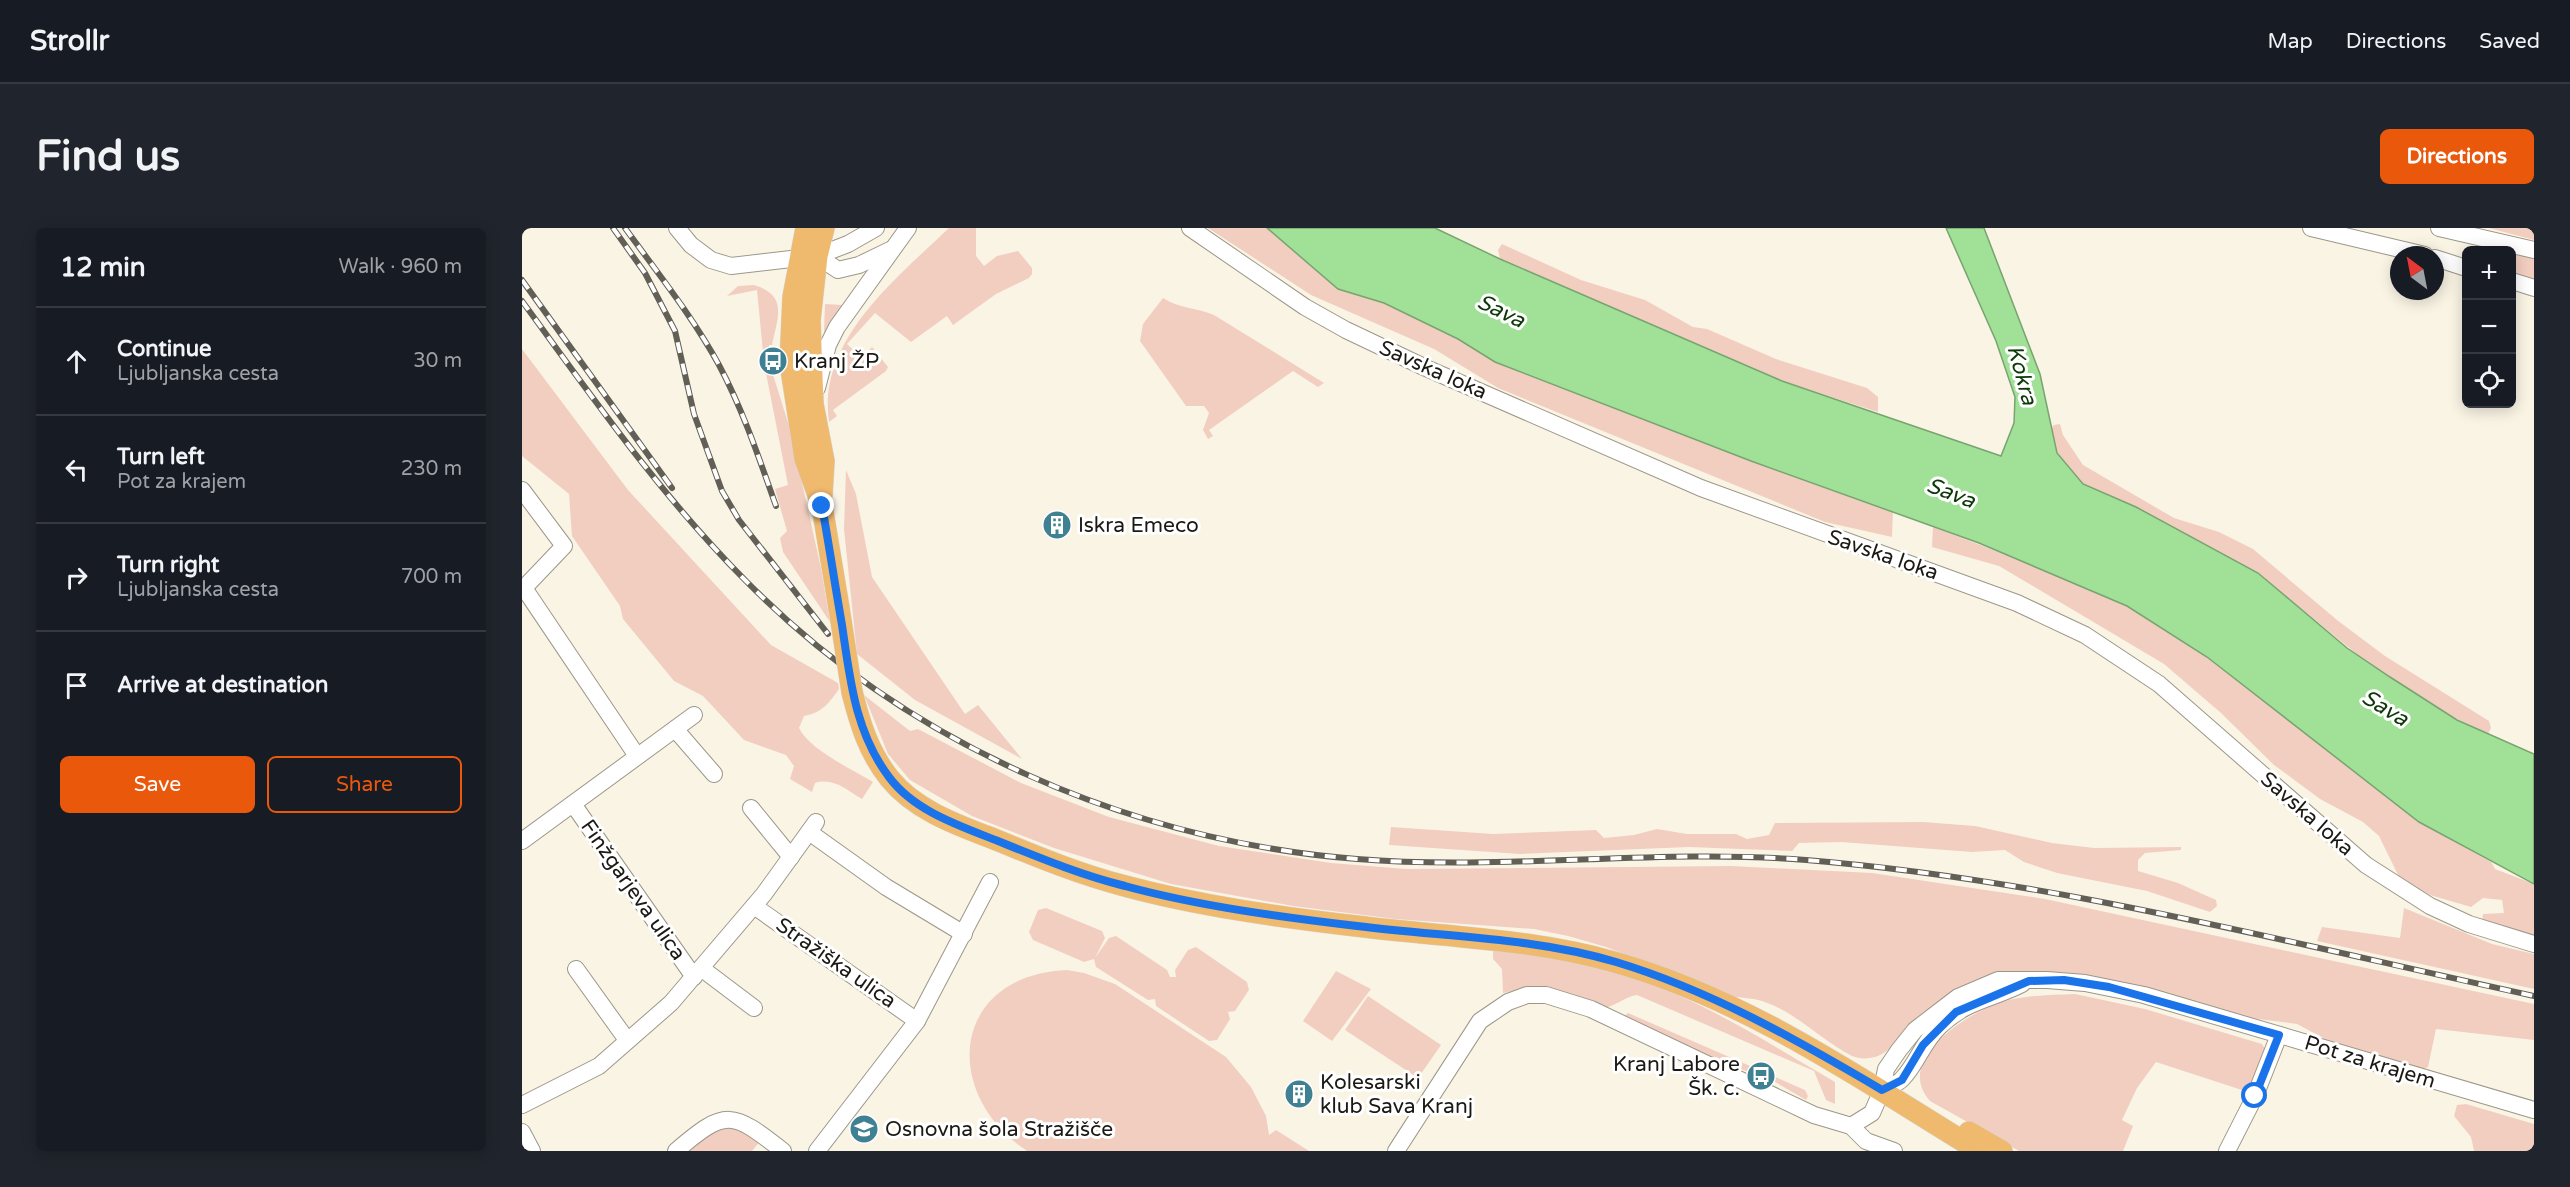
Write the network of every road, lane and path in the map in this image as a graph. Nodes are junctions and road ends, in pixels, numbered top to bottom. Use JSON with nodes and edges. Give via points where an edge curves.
{"nodes":[{"id":1,"x":677,"y":228,"type":"edge"},
{"id":2,"x":806,"y":228,"type":"edge"},
{"id":3,"x":824,"y":228,"type":"edge"},
{"id":4,"x":876,"y":228,"type":"edge"},
{"id":5,"x":908,"y":228,"type":"edge"},
{"id":6,"x":1190,"y":228,"type":"edge"},
{"id":7,"x":2311,"y":228,"type":"edge"},
{"id":8,"x":2439,"y":228,"type":"edge"},
{"id":9,"x":898,"y":244,"type":"junction"},
{"id":10,"x":2390,"y":247,"type":"edge"},
{"id":11,"x":2534,"y":250,"type":"edge"},
{"id":12,"x":808,"y":256,"type":"junction"},
{"id":13,"x":2444,"y":261,"type":"edge"},
{"id":14,"x":2462,"y":266,"type":"edge"},
{"id":15,"x":2516,"y":283,"type":"edge"},
{"id":16,"x":2534,"y":288,"type":"edge"},
{"id":17,"x":813,"y":404,"type":"junction"},
{"id":18,"x":522,"y":490,"type":"edge"},
{"id":19,"x":822,"y":506,"type":"junction"},
{"id":20,"x":523,"y":589,"type":"edge"},
{"id":21,"x":694,"y":715,"type":"dead end"},
{"id":22,"x":675,"y":729,"type":"junction"},
{"id":23,"x":637,"y":756,"type":"junction"},
{"id":24,"x":714,"y":774,"type":"dead end"},
{"id":25,"x":573,"y":804,"type":"junction"},
{"id":26,"x":751,"y":808,"type":"dead end"},
{"id":27,"x":522,"y":841,"type":"edge"},
{"id":28,"x":791,"y":857,"type":"junction"},
{"id":29,"x":990,"y":882,"type":"dead end"},
{"id":30,"x":754,"y":906,"type":"junction"},
{"id":31,"x":964,"y":934,"type":"junction"},
{"id":32,"x":2534,"y":944,"type":"edge"},
{"id":33,"x":576,"y":969,"type":"dead end"},
{"id":34,"x":697,"y":973,"type":"junction"},
{"id":35,"x":754,"y":1008,"type":"dead end"},
{"id":36,"x":917,"y":1021,"type":"junction"},
{"id":37,"x":2279,"y":1035,"type":"junction"},
{"id":38,"x":627,"y":1040,"type":"junction"},
{"id":39,"x":1882,"y":1090,"type":"junction"},
{"id":40,"x":522,"y":1105,"type":"edge"},
{"id":41,"x":2534,"y":1110,"type":"edge"},
{"id":42,"x":1851,"y":1126,"type":"junction"},
{"id":43,"x":522,"y":1132,"type":"edge"},
{"id":44,"x":780,"y":1148,"type":"edge"},
{"id":45,"x":532,"y":1151,"type":"edge"},
{"id":46,"x":676,"y":1151,"type":"edge"},
{"id":47,"x":817,"y":1151,"type":"edge"},
{"id":48,"x":1396,"y":1151,"type":"edge"},
{"id":49,"x":1894,"y":1151,"type":"edge"},
{"id":50,"x":1979,"y":1151,"type":"edge"},
{"id":51,"x":2002,"y":1151,"type":"edge"},
{"id":52,"x":2227,"y":1151,"type":"edge"}],
"edges":[{"from":1,"to":12,"type":"street","via":[[711,260],[731,266]]},
{"from":2,"to":12,"type":"main road"},
{"from":3,"to":12,"type":"main road"},
{"from":4,"to":12,"type":"street","via":[[848,244]]},
{"from":5,"to":9,"type":"street"},
{"from":6,"to":32,"type":"street","name":"Savska loka","via":[[1276,290],[1346,330],[1426,368],[1701,488],[1994,594],[2085,635],[2159,684],[2366,865],[2430,906],[2469,924]]},
{"from":7,"to":10,"type":"street"},
{"from":8,"to":11,"type":"street"},
{"from":9,"to":12,"type":"street","via":[[882,256],[838,270]]},
{"from":9,"to":17,"type":"street","via":[[837,327],[828,345]]},
{"from":12,"to":17,"type":"main road"},
{"from":12,"to":19,"type":"main road","via":[[793,297],[790,363],[805,459]]},
{"from":13,"to":14,"type":"street"},
{"from":15,"to":16,"type":"street"},
{"from":17,"to":19,"type":"main road","via":[[824,461]]},
{"from":18,"to":20,"type":"street","via":[[564,546]]},
{"from":19,"to":39,"type":"main road","bridge":true,"via":[[852,692],[864,735],[891,780],[924,808],[1025,852],[1124,886],[1356,926],[1557,948],[1616,962],[1732,1006]]},
{"from":20,"to":23,"type":"street"},
{"from":21,"to":22,"type":"street"},
{"from":22,"to":23,"type":"street"},
{"from":22,"to":24,"type":"street"},
{"from":23,"to":25,"type":"street"},
{"from":25,"to":27,"type":"street"},
{"from":25,"to":34,"type":"street","name":"Finžgarjeva ulica"},
{"from":26,"to":28,"type":"street"},
{"from":28,"to":30,"type":"street","name":"Finžgarjeva ulica"},
{"from":28,"to":31,"type":"street","name":"Finžgarjeva ulica","via":[[812,827],[886,887]]},
{"from":29,"to":31,"type":"street","name":"Stražiška ulica"},
{"from":30,"to":34,"type":"street","name":"Finžgarjeva ulica"},
{"from":30,"to":36,"type":"street","name":"Stražiška ulica"},
{"from":31,"to":36,"type":"street","name":"Stražiška ulica"},
{"from":33,"to":38,"type":"street"},
{"from":34,"to":35,"type":"street","name":"Finžgarjeva ulica"},
{"from":34,"to":38,"type":"street","name":"Finžgarjeva ulica","via":[[671,1004]]},
{"from":36,"to":47,"type":"street","name":"Stražiška ulica"},
{"from":37,"to":39,"type":"street","name":"Pot za krajem","via":[[2109,987],[2064,980],[2029,981],[1956,1012],[1923,1045],[1902,1080]]},
{"from":37,"to":41,"type":"street","name":"Pot za krajem"},
{"from":37,"to":52,"type":"street","via":[[2255,1096]]},
{"from":38,"to":40,"type":"street","name":"Finžgarjeva ulica","via":[[599,1066]]},
{"from":39,"to":42,"type":"street","via":[[1872,1113]]},
{"from":39,"to":50,"type":"main road"},
{"from":39,"to":51,"type":"main road","via":[[1912,1100]]},
{"from":42,"to":48,"type":"street","via":[[1814,1115],[1591,1009],[1546,995],[1527,995],[1493,1010],[1480,1021]]},
{"from":42,"to":49,"type":"street","via":[[1866,1141]]},
{"from":43,"to":45,"type":"street"},
{"from":44,"to":46,"type":"street","via":[[738,1120],[720,1119]]}]}
